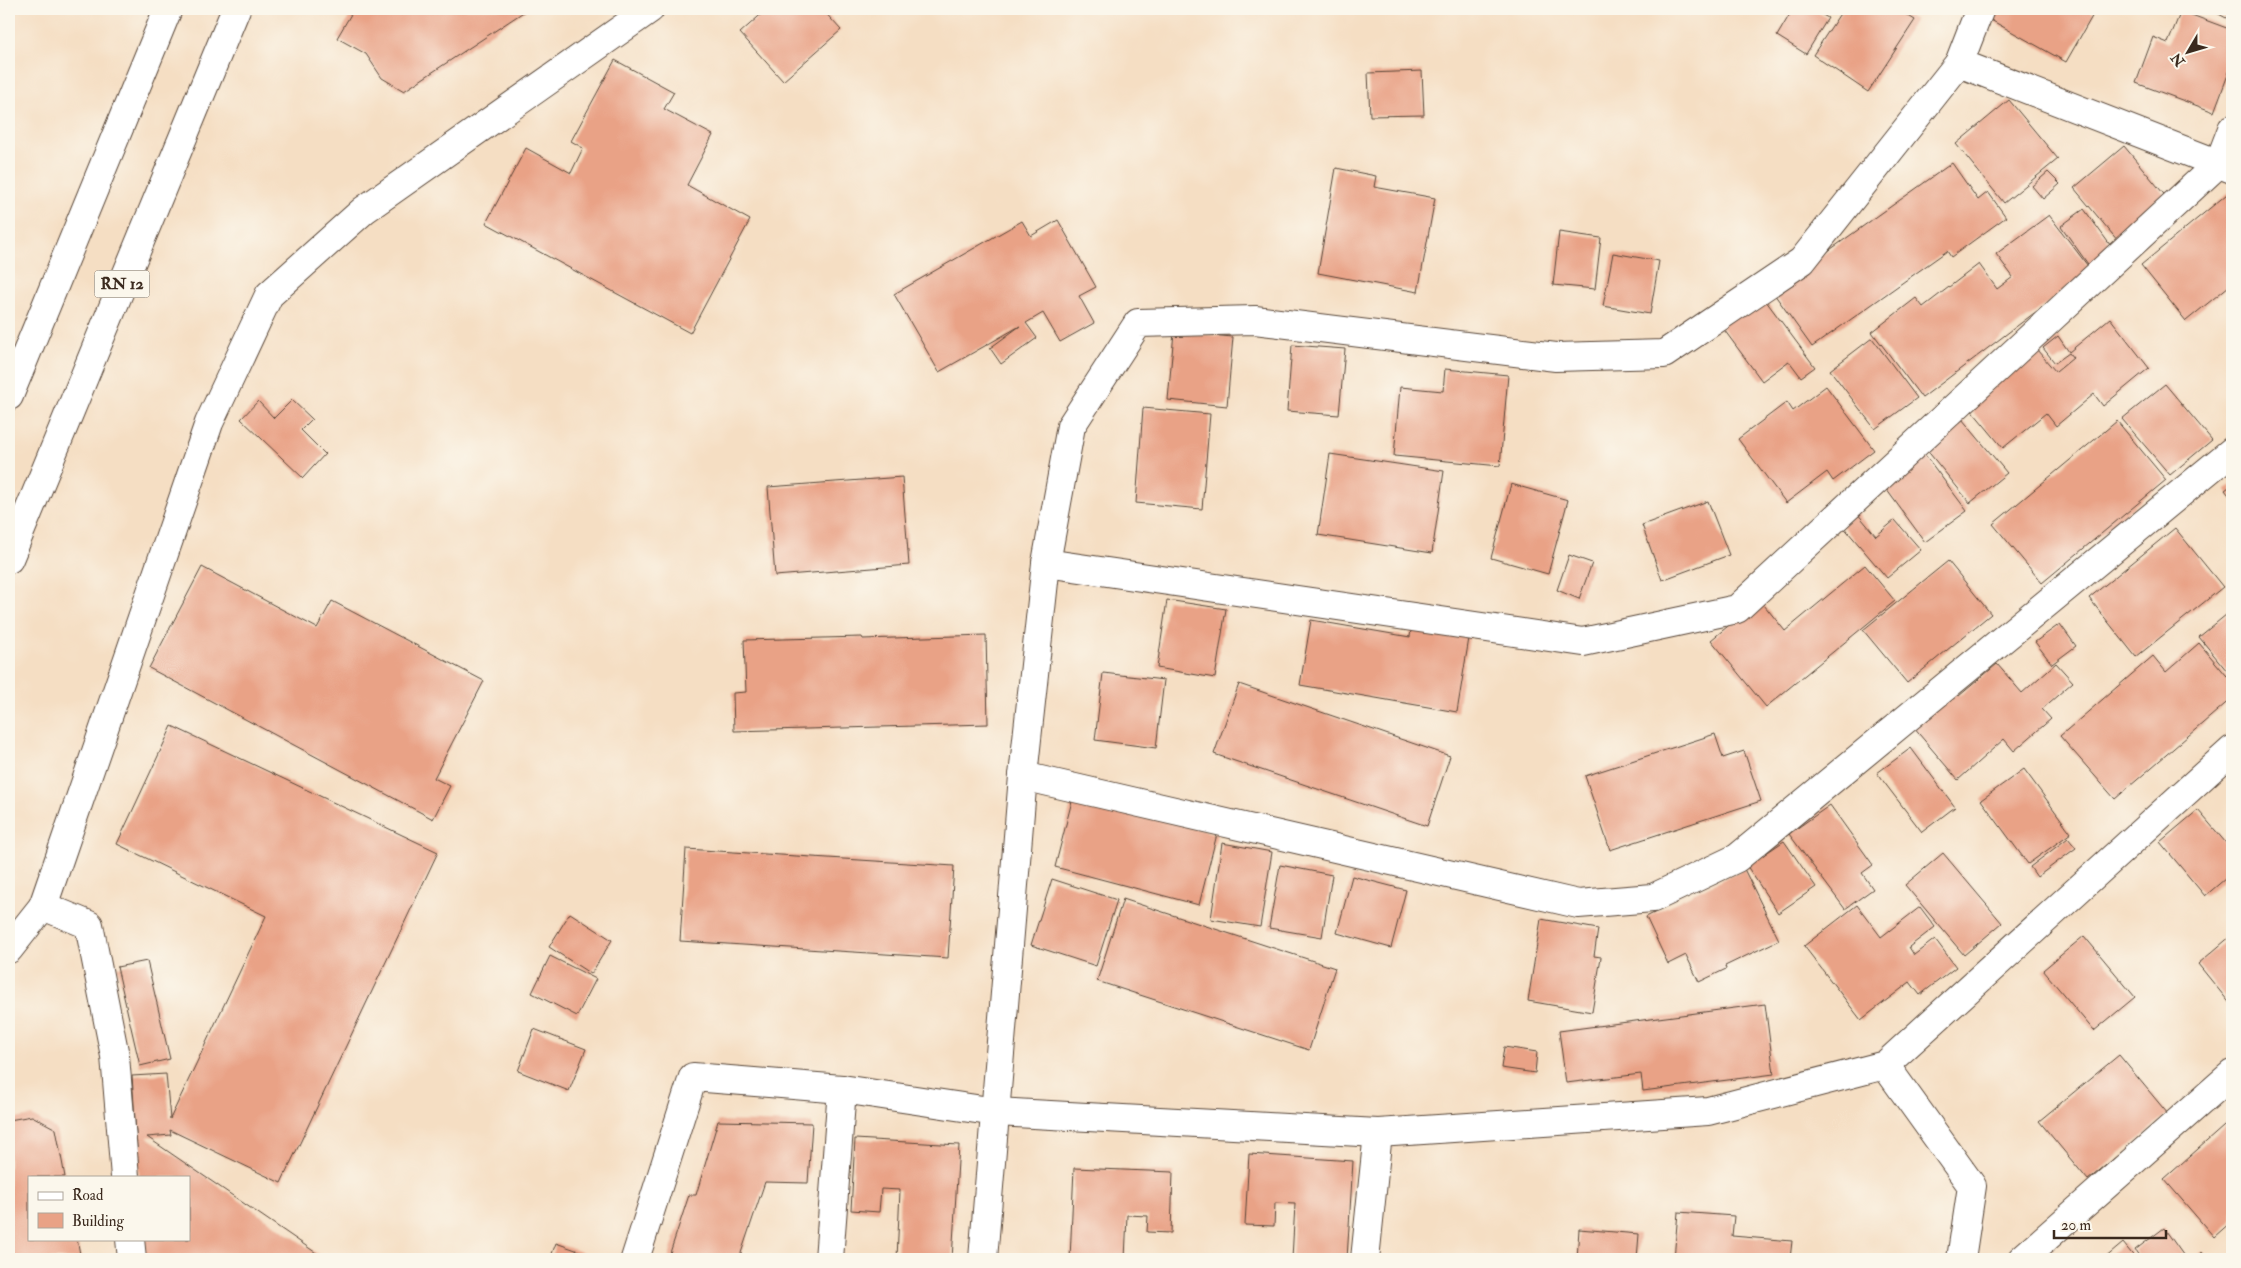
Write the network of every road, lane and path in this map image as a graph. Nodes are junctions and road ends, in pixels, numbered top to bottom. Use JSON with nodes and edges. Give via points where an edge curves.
{"nodes":[{"id":1,"x":168,"y":9,"type":"edge"},
{"id":2,"x":236,"y":9,"type":"edge"},
{"id":3,"x":650,"y":9,"type":"edge"},
{"id":4,"x":1980,"y":9,"type":"edge"},
{"id":5,"x":1959,"y":62,"type":"junction"},
{"id":6,"x":2232,"y":129,"type":"edge"},
{"id":7,"x":2225,"y":166,"type":"edge"},
{"id":8,"x":9,"y":396,"type":"edge"},
{"id":9,"x":2232,"y":451,"type":"edge"},
{"id":10,"x":9,"y":559,"type":"edge"},
{"id":11,"x":1046,"y":563,"type":"junction"},
{"id":12,"x":2232,"y":750,"type":"edge"},
{"id":13,"x":1023,"y":776,"type":"junction"},
{"id":14,"x":43,"y":906,"type":"junction"},
{"id":15,"x":9,"y":949,"type":"edge"},
{"id":16,"x":1886,"y":1065,"type":"junction"},
{"id":17,"x":2232,"y":1074,"type":"edge"},
{"id":18,"x":842,"y":1089,"type":"junction"},
{"id":19,"x":996,"y":1112,"type":"junction"},
{"id":20,"x":1378,"y":1133,"type":"junction"},
{"id":21,"x":125,"y":1176,"type":"edge"},
{"id":22,"x":130,"y":1240,"type":"edge"},
{"id":23,"x":132,"y":1259,"type":"edge"},
{"id":24,"x":635,"y":1259,"type":"edge"},
{"id":25,"x":829,"y":1259,"type":"edge"},
{"id":26,"x":983,"y":1259,"type":"edge"},
{"id":27,"x":1365,"y":1259,"type":"edge"},
{"id":28,"x":1960,"y":1259,"type":"edge"},
{"id":29,"x":2022,"y":1259,"type":"edge"}],
"edges":[{"from":1,"to":8,"type":"main road"},
{"from":2,"to":10,"type":"main road","number":"RN 12"},
{"from":3,"to":14,"type":"main road","via":[[364,210],[269,294],[209,423]]},
{"from":4,"to":5,"type":"main road"},
{"from":5,"to":7,"type":"main road"},
{"from":5,"to":11,"type":"main road","via":[[1802,261],[1664,354],[1556,357],[1255,320],[1138,323],[1072,426]]},
{"from":6,"to":7,"type":"main road"},
{"from":7,"to":11,"type":"main road","via":[[1737,609],[1584,642]]},
{"from":9,"to":13,"type":"main road","via":[[1737,858],[1653,898],[1578,904]]},
{"from":11,"to":13,"type":"main road"},
{"from":12,"to":16,"type":"main road"},
{"from":13,"to":19,"type":"main road"},
{"from":14,"to":15,"type":"main road"},
{"from":14,"to":21,"type":"main road","via":[[89,926],[115,1056]]},
{"from":16,"to":20,"type":"main road","via":[[1708,1111]]},
{"from":16,"to":28,"type":"main road","via":[[1972,1186]]},
{"from":17,"to":29,"type":"main road"},
{"from":18,"to":19,"type":"main road"},
{"from":18,"to":24,"type":"main road","via":[[693,1076]]},
{"from":18,"to":25,"type":"main road"},
{"from":19,"to":20,"type":"main road"},
{"from":19,"to":26,"type":"main road"},
{"from":20,"to":27,"type":"main road"},
{"from":22,"to":23,"type":"main road"}]}
